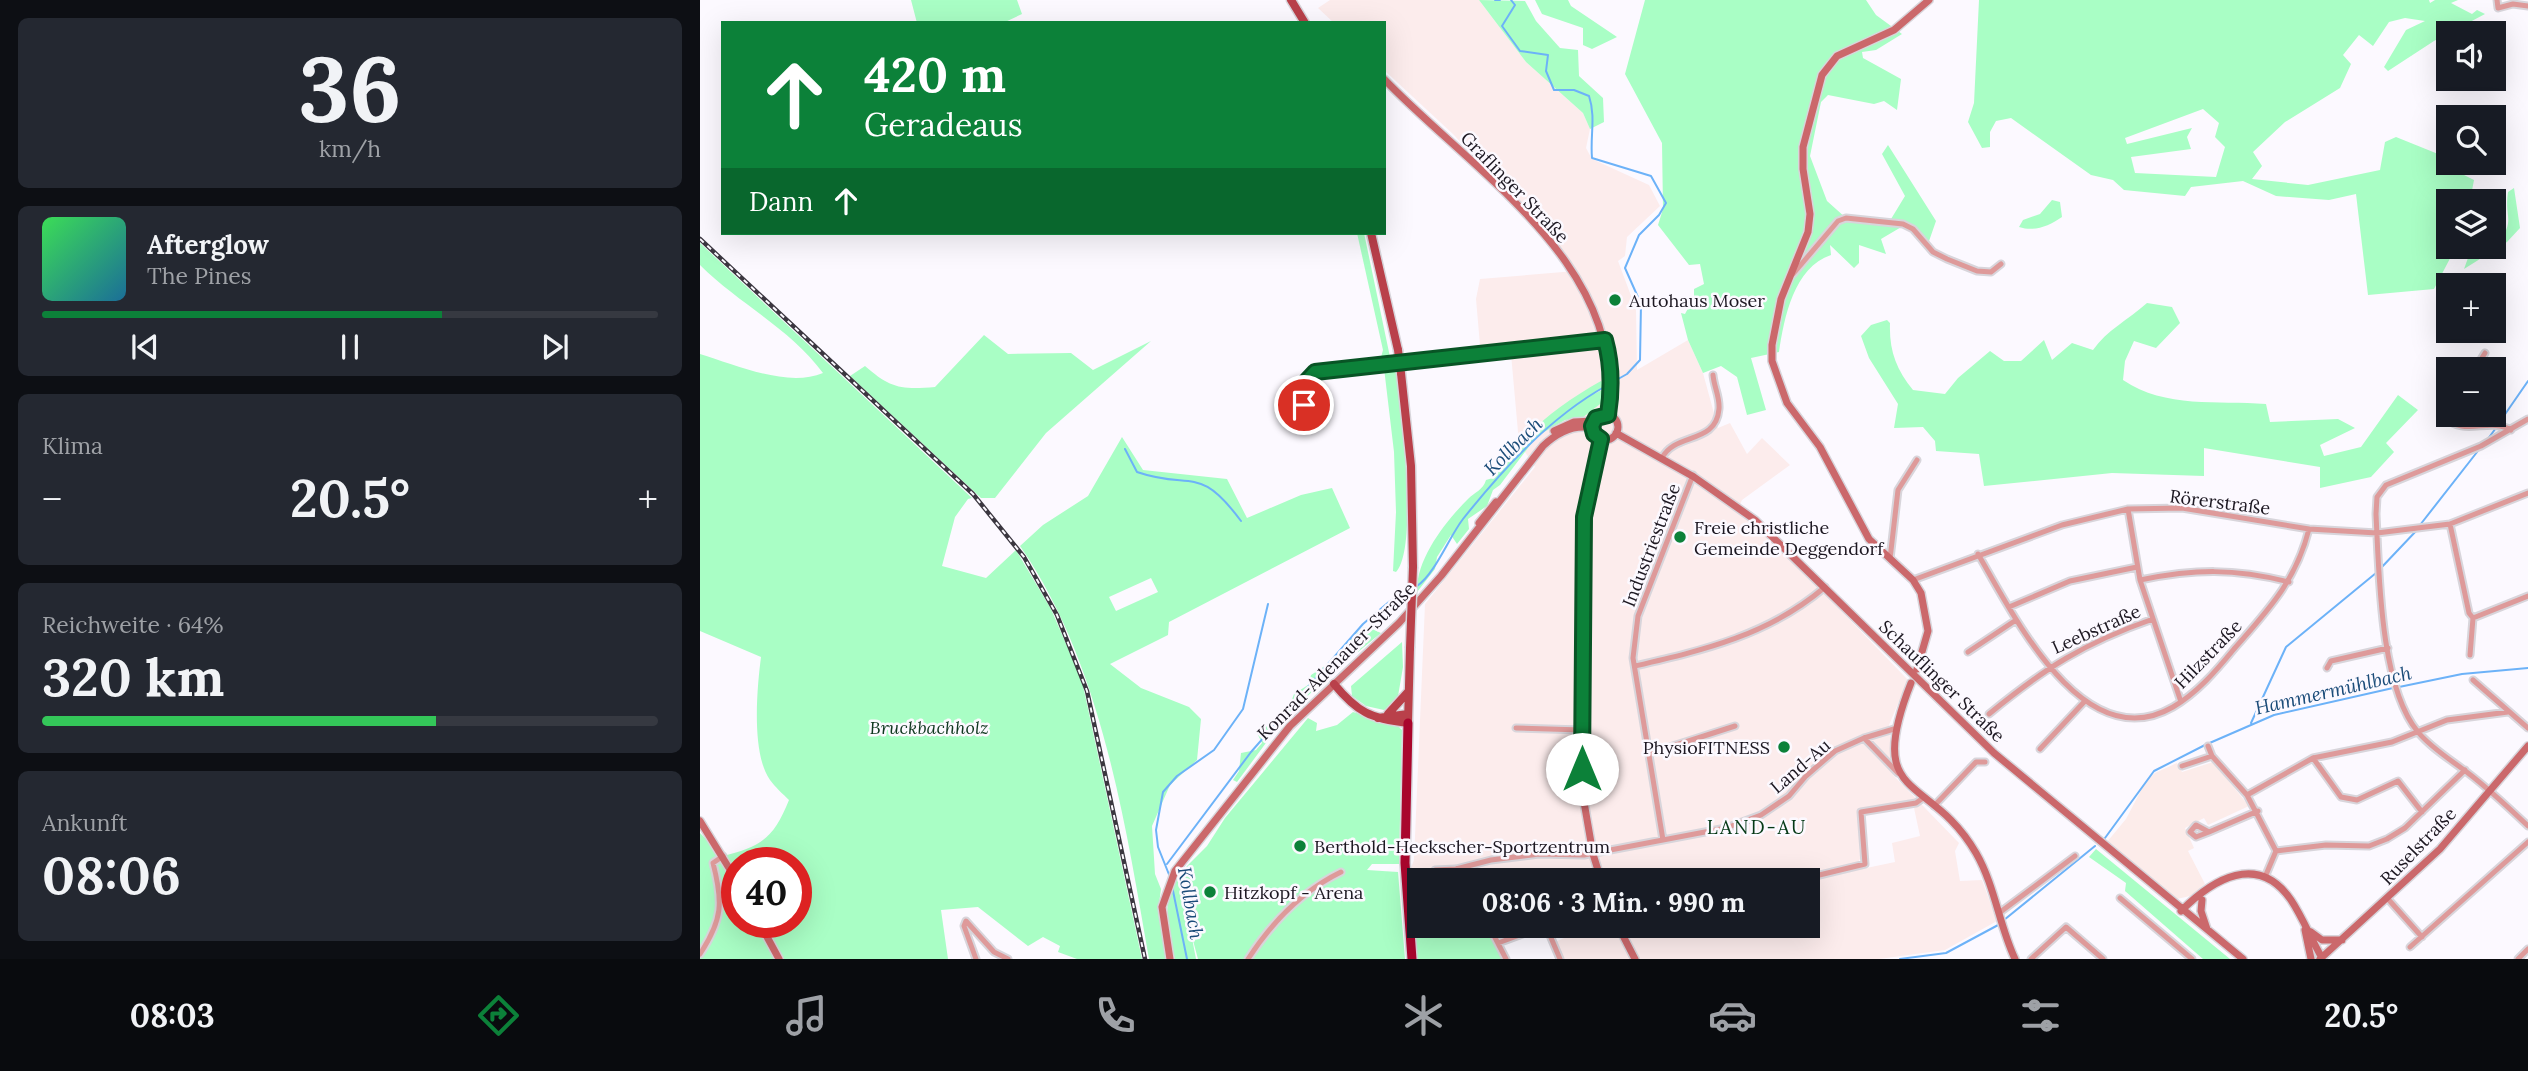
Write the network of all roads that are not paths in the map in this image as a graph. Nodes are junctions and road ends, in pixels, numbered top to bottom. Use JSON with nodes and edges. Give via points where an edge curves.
{"nodes":[{"id":1,"x":1291,"y":0,"type":"edge"},
{"id":2,"x":1929,"y":0,"type":"edge"},
{"id":3,"x":2497,"y":0,"type":"edge"},
{"id":4,"x":2528,"y":6,"type":"edge"},
{"id":5,"x":1305,"y":21,"type":"edge"},
{"id":6,"x":1386,"y":81,"type":"edge"},
{"id":7,"x":1371,"y":235,"type":"edge"},
{"id":8,"x":2001,"y":264,"type":"dead end"},
{"id":9,"x":1793,"y":274,"type":"junction"},
{"id":10,"x":1605,"y":340,"type":"junction"},
{"id":11,"x":2485,"y":353,"type":"dead end"},
{"id":12,"x":2482,"y":357,"type":"edge"},
{"id":13,"x":1713,"y":375,"type":"dead end"},
{"id":14,"x":1608,"y":415,"type":"junction"},
{"id":15,"x":2528,"y":419,"type":"edge"},
{"id":16,"x":1593,"y":425,"type":"junction"},
{"id":17,"x":2506,"y":427,"type":"edge"},
{"id":18,"x":1301,"y":428,"type":"dead end"},
{"id":19,"x":2511,"y":430,"type":"junction"},
{"id":20,"x":1616,"y":432,"type":"junction"},
{"id":21,"x":1601,"y":439,"type":"junction"},
{"id":22,"x":1662,"y":458,"type":"junction"},
{"id":23,"x":1917,"y":460,"type":"dead end"},
{"id":24,"x":1693,"y":475,"type":"junction"},
{"id":25,"x":2528,"y":494,"type":"edge"},
{"id":26,"x":2128,"y":509,"type":"junction"},
{"id":27,"x":2450,"y":524,"type":"junction"},
{"id":28,"x":2309,"y":530,"type":"junction"},
{"id":29,"x":2377,"y":533,"type":"junction"},
{"id":30,"x":1979,"y":554,"type":"junction"},
{"id":31,"x":1890,"y":559,"type":"junction"},
{"id":32,"x":2137,"y":567,"type":"junction"},
{"id":33,"x":1913,"y":580,"type":"junction"},
{"id":34,"x":2140,"y":580,"type":"junction"},
{"id":35,"x":2289,"y":582,"type":"junction"},
{"id":36,"x":1825,"y":587,"type":"junction"},
{"id":37,"x":2528,"y":596,"type":"edge"},
{"id":38,"x":2009,"y":607,"type":"junction"},
{"id":39,"x":2473,"y":618,"type":"junction"},
{"id":40,"x":2153,"y":619,"type":"junction"},
{"id":41,"x":2016,"y":620,"type":"junction"},
{"id":42,"x":2388,"y":648,"type":"junction"},
{"id":43,"x":1968,"y":652,"type":"dead end"},
{"id":44,"x":2470,"y":655,"type":"dead end"},
{"id":45,"x":2050,"y":665,"type":"junction"},
{"id":46,"x":1635,"y":666,"type":"junction"},
{"id":47,"x":2328,"y":668,"type":"dead end"},
{"id":48,"x":1917,"y":669,"type":"dead end"},
{"id":49,"x":2473,"y":680,"type":"dead end"},
{"id":50,"x":1911,"y":683,"type":"dead end"},
{"id":51,"x":1334,"y":684,"type":"junction"},
{"id":52,"x":1408,"y":692,"type":"junction"},
{"id":53,"x":2085,"y":701,"type":"junction"},
{"id":54,"x":2181,"y":702,"type":"junction"},
{"id":55,"x":2497,"y":702,"type":"junction"},
{"id":56,"x":2494,"y":711,"type":"junction"},
{"id":57,"x":2508,"y":712,"type":"junction"},
{"id":58,"x":1388,"y":714,"type":"junction"},
{"id":59,"x":1989,"y":714,"type":"dead end"},
{"id":60,"x":1378,"y":718,"type":"junction"},
{"id":61,"x":1408,"y":719,"type":"junction"},
{"id":62,"x":1735,"y":726,"type":"dead end"},
{"id":63,"x":1516,"y":728,"type":"dead end"},
{"id":64,"x":2528,"y":728,"type":"edge"},
{"id":65,"x":1894,"y":729,"type":"junction"},
{"id":66,"x":1582,"y":730,"type":"junction"},
{"id":67,"x":2418,"y":733,"type":"junction"},
{"id":68,"x":1864,"y":738,"type":"junction"},
{"id":69,"x":2208,"y":746,"type":"dead end"},
{"id":70,"x":2528,"y":746,"type":"edge"},
{"id":71,"x":2040,"y":749,"type":"dead end"},
{"id":72,"x":1648,"y":754,"type":"junction"},
{"id":73,"x":2212,"y":756,"type":"junction"},
{"id":74,"x":2313,"y":758,"type":"junction"},
{"id":75,"x":1985,"y":762,"type":"dead end"},
{"id":76,"x":2182,"y":766,"type":"dead end"},
{"id":77,"x":2465,"y":770,"type":"junction"},
{"id":78,"x":1902,"y":777,"type":"junction"},
{"id":79,"x":2490,"y":791,"type":"junction"},
{"id":80,"x":2247,"y":795,"type":"junction"},
{"id":81,"x":1923,"y":798,"type":"junction"},
{"id":82,"x":1934,"y":806,"type":"junction"},
{"id":83,"x":2258,"y":811,"type":"junction"},
{"id":84,"x":2422,"y":812,"type":"junction"},
{"id":85,"x":700,"y":821,"type":"edge"},
{"id":86,"x":2528,"y":826,"type":"edge"},
{"id":87,"x":2209,"y":832,"type":"dead end"},
{"id":88,"x":1663,"y":840,"type":"junction"},
{"id":89,"x":2528,"y":842,"type":"edge"},
{"id":90,"x":2276,"y":851,"type":"junction"},
{"id":91,"x":721,"y":853,"type":"edge"},
{"id":92,"x":1593,"y":854,"type":"junction"},
{"id":93,"x":2075,"y":856,"type":"dead end"},
{"id":94,"x":721,"y":857,"type":"edge"},
{"id":95,"x":1459,"y":868,"type":"edge"},
{"id":96,"x":1597,"y":868,"type":"edge"},
{"id":97,"x":1341,"y":872,"type":"dead end"},
{"id":98,"x":1820,"y":875,"type":"edge"},
{"id":99,"x":2265,"y":877,"type":"junction"},
{"id":100,"x":2207,"y":889,"type":"junction"},
{"id":101,"x":721,"y":891,"type":"edge"},
{"id":102,"x":2119,"y":898,"type":"dead end"},
{"id":103,"x":2388,"y":899,"type":"junction"},
{"id":104,"x":2202,"y":900,"type":"junction"},
{"id":105,"x":721,"y":901,"type":"edge"},
{"id":106,"x":2181,"y":911,"type":"junction"},
{"id":107,"x":2189,"y":917,"type":"junction"},
{"id":108,"x":2001,"y":918,"type":"junction"},
{"id":109,"x":2304,"y":925,"type":"junction"},
{"id":110,"x":2209,"y":932,"type":"junction"},
{"id":111,"x":2422,"y":937,"type":"junction"},
{"id":112,"x":768,"y":938,"type":"edge"},
{"id":113,"x":1495,"y":938,"type":"edge"},
{"id":114,"x":1512,"y":938,"type":"edge"},
{"id":115,"x":1550,"y":938,"type":"edge"},
{"id":116,"x":1624,"y":938,"type":"edge"},
{"id":117,"x":2343,"y":940,"type":"junction"},
{"id":118,"x":1498,"y":943,"type":"junction"},
{"id":119,"x":2410,"y":947,"type":"dead end"},
{"id":120,"x":2528,"y":949,"type":"edge"},
{"id":121,"x":700,"y":954,"type":"edge"},
{"id":122,"x":2321,"y":958,"type":"edge"},
{"id":123,"x":779,"y":959,"type":"edge"},
{"id":124,"x":976,"y":959,"type":"edge"},
{"id":125,"x":1008,"y":959,"type":"edge"},
{"id":126,"x":1170,"y":959,"type":"edge"},
{"id":127,"x":1248,"y":959,"type":"edge"},
{"id":128,"x":1412,"y":959,"type":"edge"},
{"id":129,"x":1506,"y":959,"type":"edge"},
{"id":130,"x":1560,"y":959,"type":"edge"},
{"id":131,"x":1635,"y":959,"type":"edge"},
{"id":132,"x":2015,"y":959,"type":"edge"},
{"id":133,"x":2031,"y":959,"type":"edge"},
{"id":134,"x":2103,"y":959,"type":"edge"},
{"id":135,"x":2192,"y":959,"type":"edge"},
{"id":136,"x":2243,"y":959,"type":"edge"},
{"id":137,"x":2311,"y":959,"type":"edge"},
{"id":138,"x":2518,"y":959,"type":"edge"}],
"edges":[{"from":1,"to":5,"type":"main road"},
{"from":2,"to":9,"type":"street","via":[[1894,30],[1837,56],[1822,75],[1803,147],[1809,222]]},
{"from":3,"to":4,"type":"street","via":[[2498,8]]},
{"from":6,"to":10,"type":"street","name":"Graflinger Straße","via":[[1541,232],[1584,293]]},
{"from":7,"to":52,"type":"main road","bridge":true,"via":[[1398,350],[1411,466]]},
{"from":8,"to":9,"type":"street","via":[[1992,272],[1977,271],[1933,252],[1903,224],[1846,218],[1838,221]]},
{"from":9,"to":31,"type":"street","via":[[1781,299],[1772,345],[1777,380],[1787,403],[1820,447],[1869,539]]},
{"from":10,"to":14,"type":"street","name":"Graflinger Straße","via":[[1611,378]]},
{"from":10,"to":18,"type":"street","via":[[1315,372],[1302,386],[1305,413]]},
{"from":11,"to":12,"type":"street"},
{"from":13,"to":22,"type":"street","via":[[1719,397],[1714,426],[1671,447]]},
{"from":14,"to":16,"type":"street","via":[[1599,415]]},
{"from":14,"to":20,"type":"street","via":[[1616,421]]},
{"from":15,"to":19,"type":"street"},
{"from":16,"to":21,"type":"street"},
{"from":16,"to":51,"type":"street","name":"Konrad-Adenauer-Straße","via":[[1574,422],[1552,432],[1474,535],[1399,623]]},
{"from":17,"to":19,"type":"street"},
{"from":19,"to":29,"type":"street","via":[[2381,489]]},
{"from":20,"to":21,"type":"street","via":[[1610,439]]},
{"from":20,"to":22,"type":"street","name":"Schauflinger Straße"},
{"from":21,"to":66,"type":"street","via":[[1584,517]]},
{"from":22,"to":24,"type":"street","name":"Schauflinger Straße"},
{"from":23,"to":31,"type":"street","via":[[1898,490]]},
{"from":24,"to":36,"type":"street","name":"Schauflinger Straße","via":[[1755,520]]},
{"from":24,"to":46,"type":"street","name":"Industriestraße","via":[[1636,621]]},
{"from":25,"to":27,"type":"street","name":"Rörerstraße"},
{"from":26,"to":28,"type":"street","name":"Rörerstraße","via":[[2207,510]]},
{"from":26,"to":30,"type":"street","name":"Rörerstraße","via":[[2087,517]]},
{"from":26,"to":32,"type":"street"},
{"from":27,"to":29,"type":"street","name":"Rörerstraße"},
{"from":27,"to":39,"type":"street"},
{"from":28,"to":29,"type":"street","name":"Rörerstraße"},
{"from":28,"to":35,"type":"street","name":"Hilzstraße"},
{"from":29,"to":42,"type":"street"},
{"from":30,"to":33,"type":"street","name":"Rörerstraße"},
{"from":30,"to":38,"type":"street","name":"Hilzstraße"},
{"from":31,"to":33,"type":"street"},
{"from":32,"to":34,"type":"street"},
{"from":32,"to":38,"type":"street","via":[[2070,581]]},
{"from":33,"to":48,"type":"street","via":[[1928,622]]},
{"from":34,"to":35,"type":"street","via":[[2199,570],[2255,573]]},
{"from":34,"to":40,"type":"street"},
{"from":35,"to":54,"type":"street","name":"Hilzstraße","via":[[2220,666]]},
{"from":36,"to":46,"type":"street","via":[[1742,638]]},
{"from":36,"to":106,"type":"street","name":"Schauflinger Straße","via":[[1994,754]]},
{"from":37,"to":39,"type":"street"},
{"from":38,"to":41,"type":"street","name":"Hilzstraße"},
{"from":39,"to":44,"type":"street"},
{"from":40,"to":45,"type":"street","name":"Leebstraße","via":[[2105,636]]},
{"from":40,"to":54,"type":"street"},
{"from":41,"to":43,"type":"street"},
{"from":41,"to":45,"type":"street","name":"Hilzstraße"},
{"from":42,"to":47,"type":"street","via":[[2332,661]]},
{"from":42,"to":67,"type":"street","via":[[2395,692]]},
{"from":45,"to":53,"type":"street","name":"Hilzstraße"},
{"from":45,"to":59,"type":"street"},
{"from":46,"to":72,"type":"street","name":"Industriestraße"},
{"from":49,"to":55,"type":"street"},
{"from":50,"to":65,"type":"street"},
{"from":51,"to":60,"type":"main road","via":[[1357,710]]},
{"from":51,"to":126,"type":"street","name":"Konrad-Adenauer-Straße","via":[[1257,764],[1169,880],[1163,897]]},
{"from":52,"to":58,"type":"main road"},
{"from":52,"to":61,"type":"main road"},
{"from":53,"to":54,"type":"street","name":"Hilzstraße","via":[[2128,718],[2157,714]]},
{"from":53,"to":71,"type":"street"},
{"from":55,"to":56,"type":"street"},
{"from":55,"to":57,"type":"street"},
{"from":56,"to":57,"type":"street"},
{"from":56,"to":67,"type":"street","via":[[2447,720]]},
{"from":57,"to":64,"type":"street"},
{"from":58,"to":60,"type":"main road"},
{"from":58,"to":61,"type":"main road"},
{"from":60,"to":61,"type":"main road"},
{"from":61,"to":128,"type":"highway","via":[[1405,876]]},
{"from":62,"to":72,"type":"street"},
{"from":63,"to":66,"type":"street"},
{"from":65,"to":68,"type":"street","name":"Land-Au"},
{"from":65,"to":78,"type":"street","via":[[1893,750]]},
{"from":66,"to":92,"type":"street","via":[[1584,802]]},
{"from":67,"to":74,"type":"street"},
{"from":67,"to":77,"type":"street"},
{"from":68,"to":78,"type":"street"},
{"from":68,"to":88,"type":"street","name":"Land-Au","via":[[1835,751],[1789,796],[1761,815],[1726,828]]},
{"from":69,"to":73,"type":"street"},
{"from":70,"to":79,"type":"street","name":"Ruselstraße"},
{"from":72,"to":88,"type":"street","name":"Industriestraße"},
{"from":73,"to":76,"type":"street"},
{"from":73,"to":80,"type":"street"},
{"from":74,"to":80,"type":"street"},
{"from":74,"to":84,"type":"street","via":[[2341,797],[2357,800],[2398,781]]},
{"from":75,"to":82,"type":"street","via":[[1976,762]]},
{"from":77,"to":79,"type":"street"},
{"from":77,"to":84,"type":"street"},
{"from":78,"to":81,"type":"street"},
{"from":79,"to":86,"type":"street"},
{"from":79,"to":103,"type":"street","name":"Ruselstraße"},
{"from":80,"to":83,"type":"street"},
{"from":81,"to":82,"type":"street"},
{"from":81,"to":98,"type":"street","via":[[1861,812],[1865,864]]},
{"from":82,"to":108,"type":"street","via":[[1976,853]]},
{"from":83,"to":87,"type":"street"},
{"from":83,"to":90,"type":"street"},
{"from":84,"to":90,"type":"street","via":[[2405,828],[2369,846],[2314,845]]},
{"from":85,"to":91,"type":"street"},
{"from":88,"to":92,"type":"street","name":"Land-Au"},
{"from":89,"to":111,"type":"street"},
{"from":90,"to":99,"type":"street"},
{"from":92,"to":95,"type":"street","name":"Land-Au","via":[[1539,854]]},
{"from":92,"to":96,"type":"street"},
{"from":93,"to":108,"type":"street"},
{"from":94,"to":101,"type":"street","via":[[713,863]]},
{"from":97,"to":127,"type":"street","via":[[1298,900]]},
{"from":99,"to":100,"type":"street","via":[[2236,875]]},
{"from":99,"to":109,"type":"street","via":[[2289,897]]},
{"from":100,"to":104,"type":"street"},
{"from":100,"to":106,"type":"street"},
{"from":102,"to":135,"type":"street"},
{"from":103,"to":111,"type":"street"},
{"from":103,"to":117,"type":"street","name":"Ruselstraße"},
{"from":104,"to":107,"type":"street"},
{"from":104,"to":110,"type":"street"},
{"from":105,"to":121,"type":"street","via":[[718,918]]},
{"from":106,"to":107,"type":"street","name":"Schauflinger Straße"},
{"from":107,"to":110,"type":"street","name":"Schauflinger Straße"},
{"from":108,"to":132,"type":"street"},
{"from":109,"to":117,"type":"street","via":[[2322,940]]},
{"from":109,"to":122,"type":"street"},
{"from":109,"to":137,"type":"street"},
{"from":110,"to":136,"type":"street","name":"Schauflinger Straße"},
{"from":111,"to":119,"type":"street"},
{"from":112,"to":123,"type":"street"},
{"from":113,"to":118,"type":"street"},
{"from":114,"to":118,"type":"street"},
{"from":115,"to":130,"type":"street"},
{"from":116,"to":131,"type":"street"},
{"from":117,"to":122,"type":"street","name":"Ruselstraße"},
{"from":118,"to":129,"type":"street"},
{"from":120,"to":138,"type":"street"},
{"from":124,"to":125,"type":"street","via":[[966,921],[994,952]]},
{"from":133,"to":134,"type":"street","via":[[2066,927]]}]}
